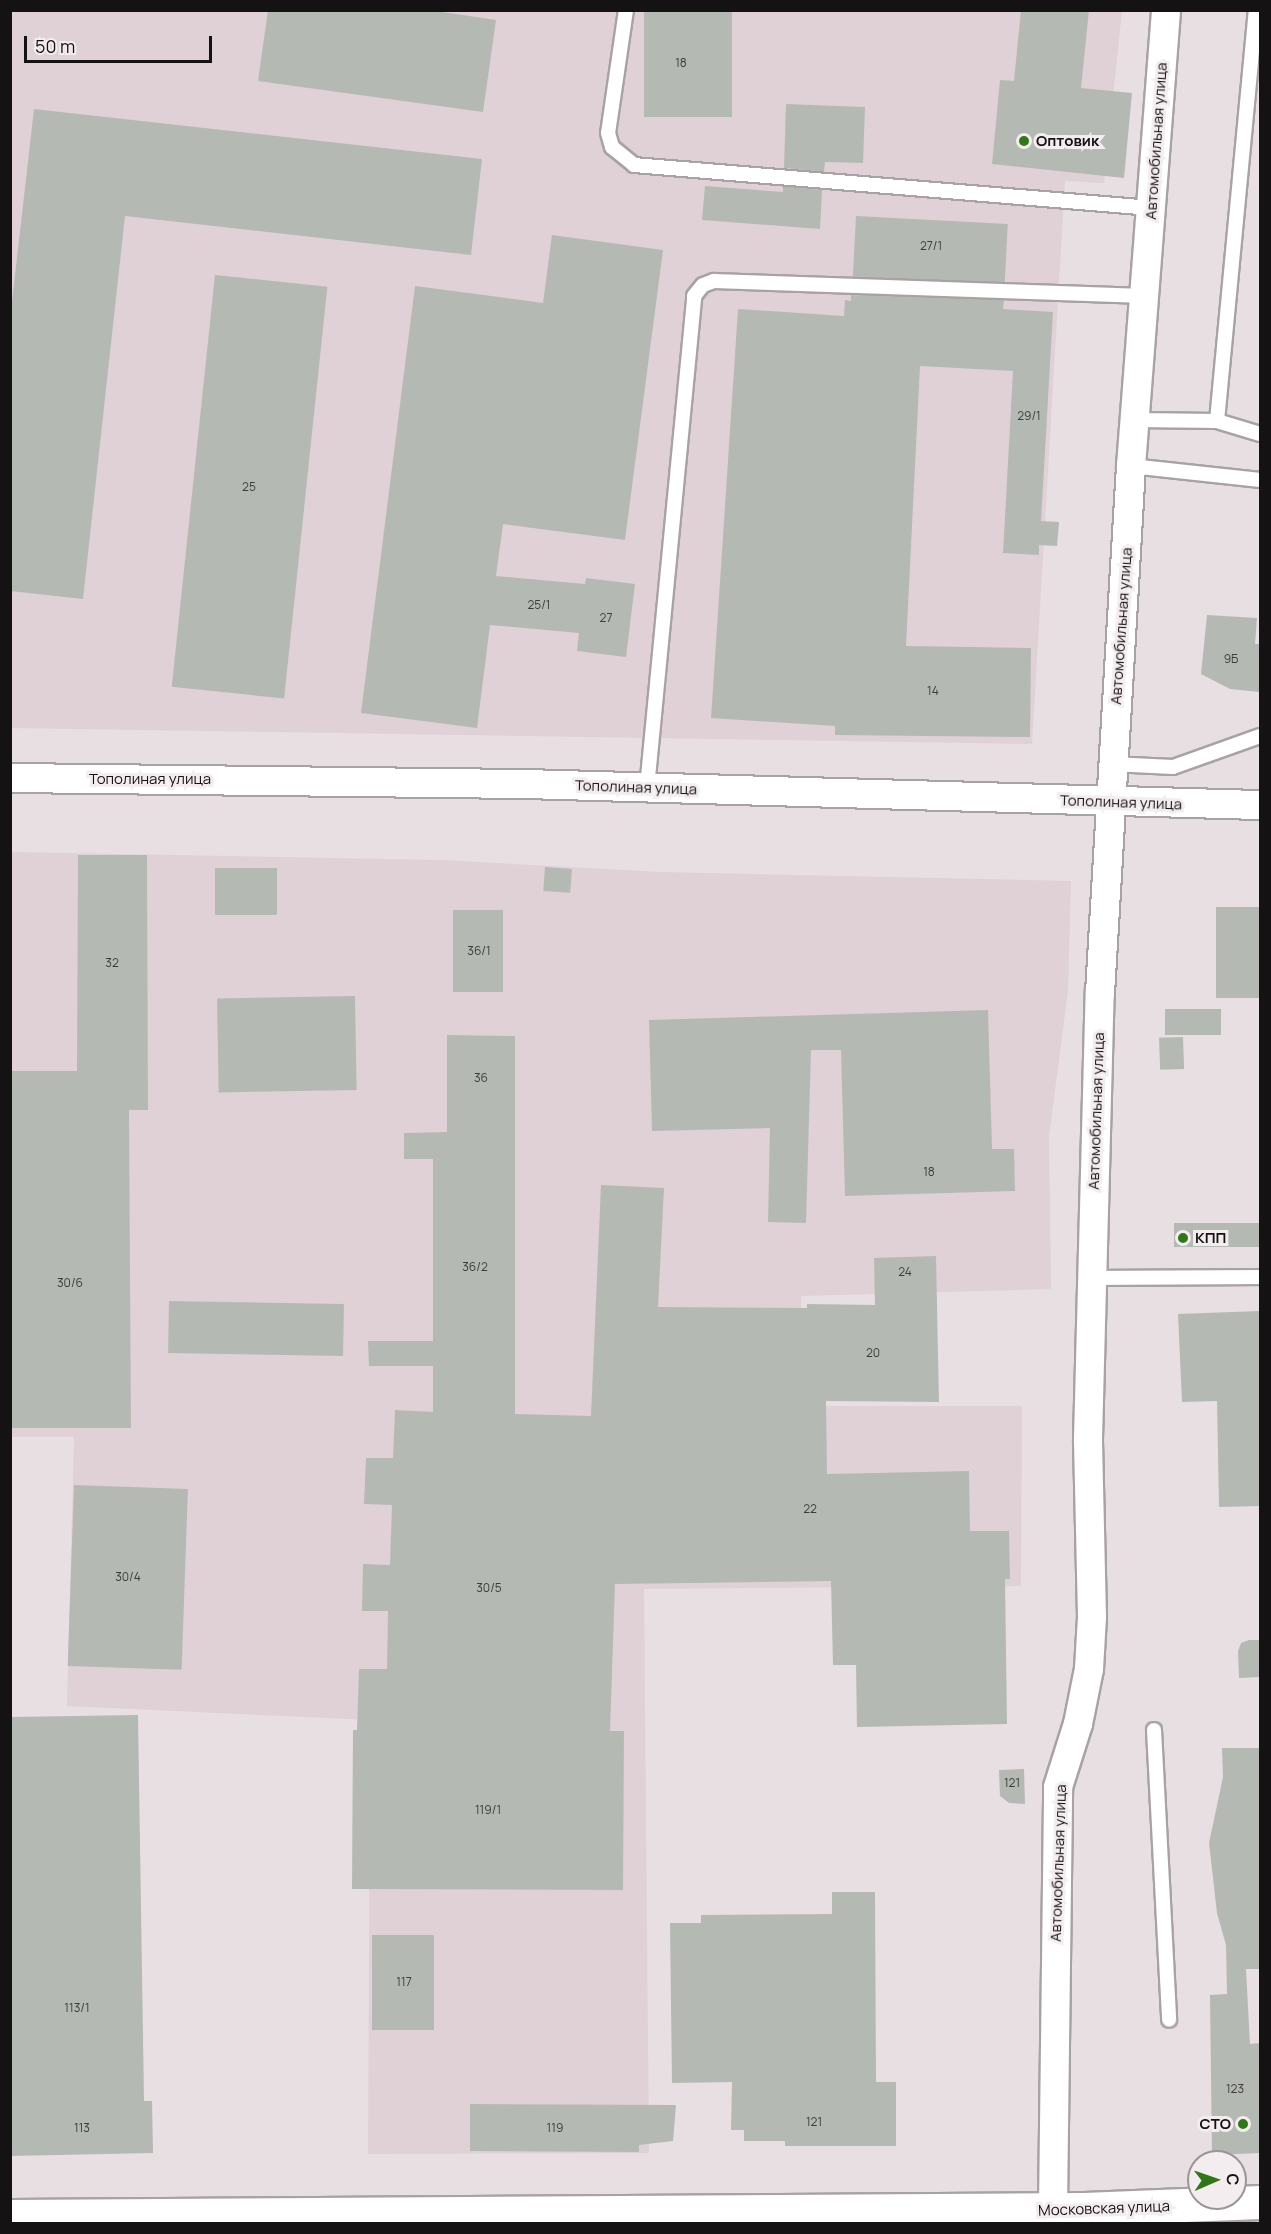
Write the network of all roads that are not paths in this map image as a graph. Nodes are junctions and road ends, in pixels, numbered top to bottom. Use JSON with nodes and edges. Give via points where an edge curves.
{"nodes":[{"id":1,"x":626,"y":10,"type":"edge"},
{"id":2,"x":1166,"y":10,"type":"edge"},
{"id":3,"x":1256,"y":10,"type":"edge"},
{"id":4,"x":1151,"y":208,"type":"junction"},
{"id":5,"x":1144,"y":296,"type":"junction"},
{"id":6,"x":1135,"y":420,"type":"junction"},
{"id":7,"x":1216,"y":422,"type":"junction"},
{"id":8,"x":1260,"y":434,"type":"edge"},
{"id":9,"x":1131,"y":466,"type":"junction"},
{"id":10,"x":1260,"y":480,"type":"edge"},
{"id":11,"x":1260,"y":736,"type":"edge"},
{"id":12,"x":1111,"y":764,"type":"junction"},
{"id":13,"x":10,"y":778,"type":"edge"},
{"id":14,"x":647,"y":788,"type":"junction"},
{"id":15,"x":1109,"y":802,"type":"junction"},
{"id":16,"x":1260,"y":805,"type":"edge"},
{"id":17,"x":1260,"y":1277,"type":"edge"},
{"id":18,"x":1091,"y":1278,"type":"junction"},
{"id":19,"x":1154,"y":1730,"type":"dead end"},
{"id":20,"x":1169,"y":2020,"type":"dead end"},
{"id":21,"x":1260,"y":2202,"type":"edge"},
{"id":22,"x":1069,"y":2214,"type":"edge"},
{"id":23,"x":10,"y":2216,"type":"edge"},
{"id":24,"x":945,"y":2217,"type":"edge"}],
"edges":[{"from":1,"to":4,"type":"lane","via":[[608,134],[612,147],[634,165]]},
{"from":2,"to":4,"type":"street","name":"Автомобильная улица"},
{"from":3,"to":7,"type":"lane"},
{"from":4,"to":5,"type":"street","name":"Автомобильная улица"},
{"from":5,"to":6,"type":"street","name":"Автомобильная улица"},
{"from":5,"to":14,"type":"lane","via":[[714,281],[703,285],[694,296]]},
{"from":6,"to":7,"type":"lane"},
{"from":6,"to":9,"type":"street","name":"Автомобильная улица"},
{"from":7,"to":8,"type":"lane"},
{"from":9,"to":10,"type":"lane"},
{"from":9,"to":12,"type":"street","name":"Автомобильная улица"},
{"from":11,"to":12,"type":"lane","via":[[1173,767]]},
{"from":12,"to":15,"type":"street","name":"Автомобильная улица"},
{"from":13,"to":14,"type":"street","name":"Тополиная улица"},
{"from":14,"to":15,"type":"street","name":"Тополиная улица"},
{"from":15,"to":16,"type":"street","name":"Тополиная улица"},
{"from":15,"to":18,"type":"street","name":"Автомобильная улица"},
{"from":17,"to":18,"type":"lane"},
{"from":18,"to":22,"type":"street","name":"Автомобильная улица","via":[[1089,1669],[1078,1724],[1058,1787]]},
{"from":19,"to":20,"type":"lane"},
{"from":21,"to":22,"type":"street","name":"Московская улица"},
{"from":22,"to":24,"type":"street","name":"Московская улица"},
{"from":23,"to":24,"type":"street","name":"Московская улица"}]}
